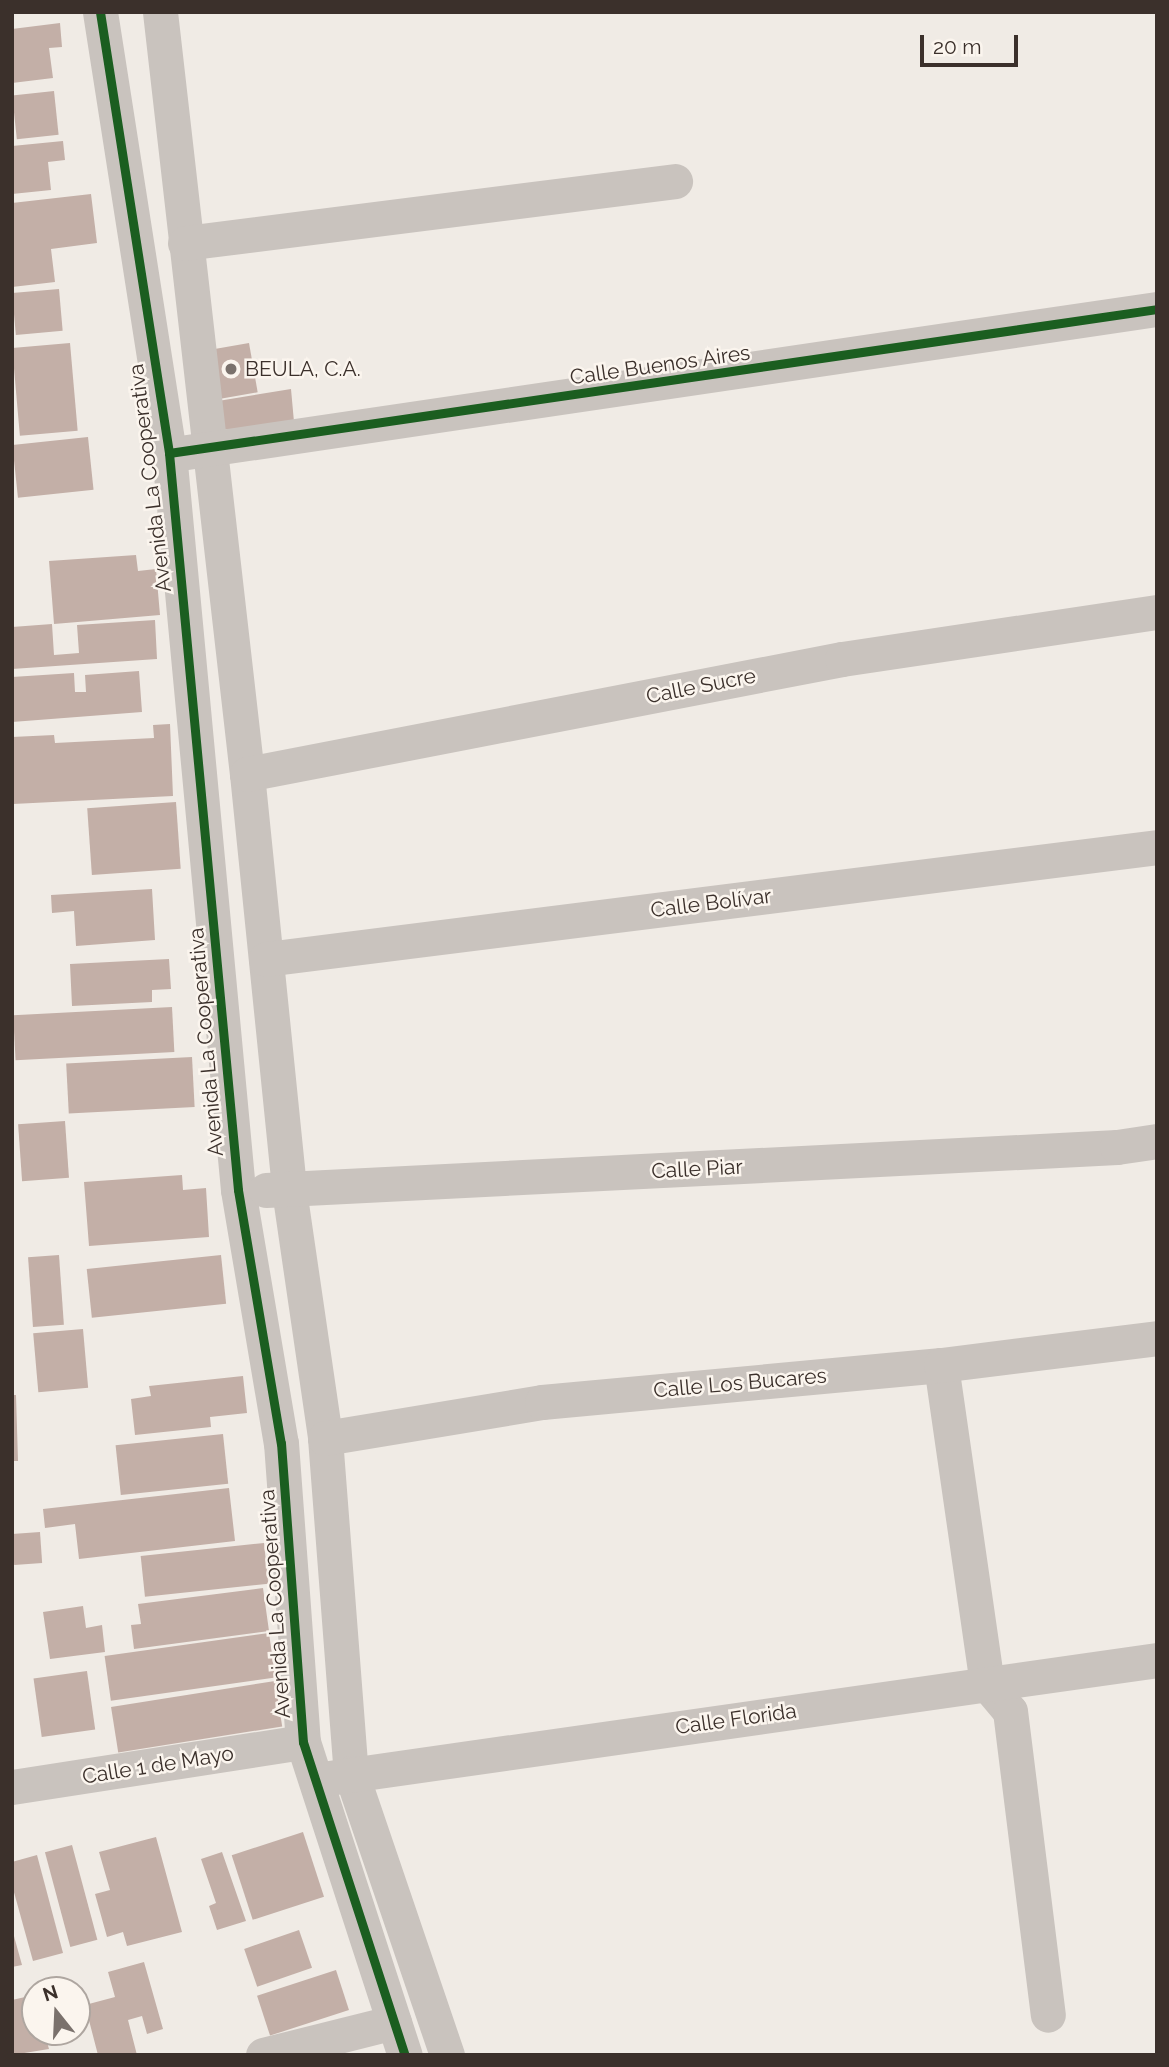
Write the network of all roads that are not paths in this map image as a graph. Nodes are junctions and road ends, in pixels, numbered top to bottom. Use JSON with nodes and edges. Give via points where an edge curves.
{"nodes":[{"id":1,"x":100,"y":12,"type":"edge"},
{"id":2,"x":160,"y":12,"type":"edge"},
{"id":3,"x":675,"y":181,"type":"dead end"},
{"id":4,"x":185,"y":243,"type":"junction"},
{"id":5,"x":1157,"y":309,"type":"edge"},
{"id":6,"x":209,"y":450,"type":"junction"},
{"id":7,"x":169,"y":453,"type":"junction"},
{"id":8,"x":1157,"y":612,"type":"edge"},
{"id":9,"x":247,"y":774,"type":"junction"},
{"id":10,"x":1157,"y":847,"type":"edge"},
{"id":11,"x":266,"y":959,"type":"junction"},
{"id":12,"x":1157,"y":1141,"type":"edge"},
{"id":13,"x":238,"y":1190,"type":"junction"},
{"id":14,"x":289,"y":1190,"type":"junction"},
{"id":15,"x":1157,"y":1338,"type":"edge"},
{"id":16,"x":941,"y":1365,"type":"junction"},
{"id":17,"x":325,"y":1438,"type":"junction"},
{"id":18,"x":1157,"y":1660,"type":"edge"},
{"id":19,"x":987,"y":1684,"type":"junction"},
{"id":20,"x":303,"y":1742,"type":"junction"},
{"id":21,"x":351,"y":1773,"type":"junction"},
{"id":22,"x":316,"y":1781,"type":"junction"},
{"id":23,"x":12,"y":1787,"type":"edge"},
{"id":24,"x":1048,"y":2015,"type":"dead end"},
{"id":25,"x":400,"y":2038,"type":"edge"},
{"id":26,"x":263,"y":2055,"type":"edge"},
{"id":27,"x":447,"y":2055,"type":"edge"}],
"edges":[{"from":1,"to":7,"type":"street","name":"Avenida La Cooperativa"},
{"from":2,"to":4,"type":"street"},
{"from":3,"to":4,"type":"street"},
{"from":4,"to":6,"type":"street"},
{"from":5,"to":6,"type":"street","name":"Calle Buenos Aires"},
{"from":6,"to":7,"type":"street","name":"Calle Buenos Aires"},
{"from":6,"to":9,"type":"street"},
{"from":7,"to":13,"type":"street","name":"Avenida La Cooperativa"},
{"from":8,"to":9,"type":"street","name":"Calle Sucre","via":[[842,659]]},
{"from":9,"to":11,"type":"street"},
{"from":10,"to":11,"type":"street","name":"Calle Bolívar"},
{"from":11,"to":14,"type":"street"},
{"from":12,"to":14,"type":"street","name":"Calle Piar","via":[[1117,1147]]},
{"from":13,"to":14,"type":"street","name":"Calle Piar"},
{"from":13,"to":20,"type":"street","name":"Avenida La Cooperativa","via":[[281,1443]]},
{"from":14,"to":17,"type":"street"},
{"from":15,"to":16,"type":"street","name":"Calle Los Bucares"},
{"from":16,"to":17,"type":"street","name":"Calle Los Bucares","via":[[542,1402]]},
{"from":16,"to":19,"type":"street"},
{"from":17,"to":21,"type":"street"},
{"from":18,"to":19,"type":"street","name":"Calle Florida"},
{"from":19,"to":21,"type":"street","name":"Calle Florida"},
{"from":19,"to":24,"type":"street","via":[[1010,1711]]},
{"from":20,"to":22,"type":"street","name":"Avenida La Cooperativa"},
{"from":20,"to":23,"type":"street","name":"Calle 1 de Mayo"},
{"from":21,"to":22,"type":"street","name":"Calle Florida"},
{"from":21,"to":27,"type":"street"},
{"from":22,"to":25,"type":"street","name":"Avenida La Cooperativa"},
{"from":25,"to":26,"type":"street"}]}
